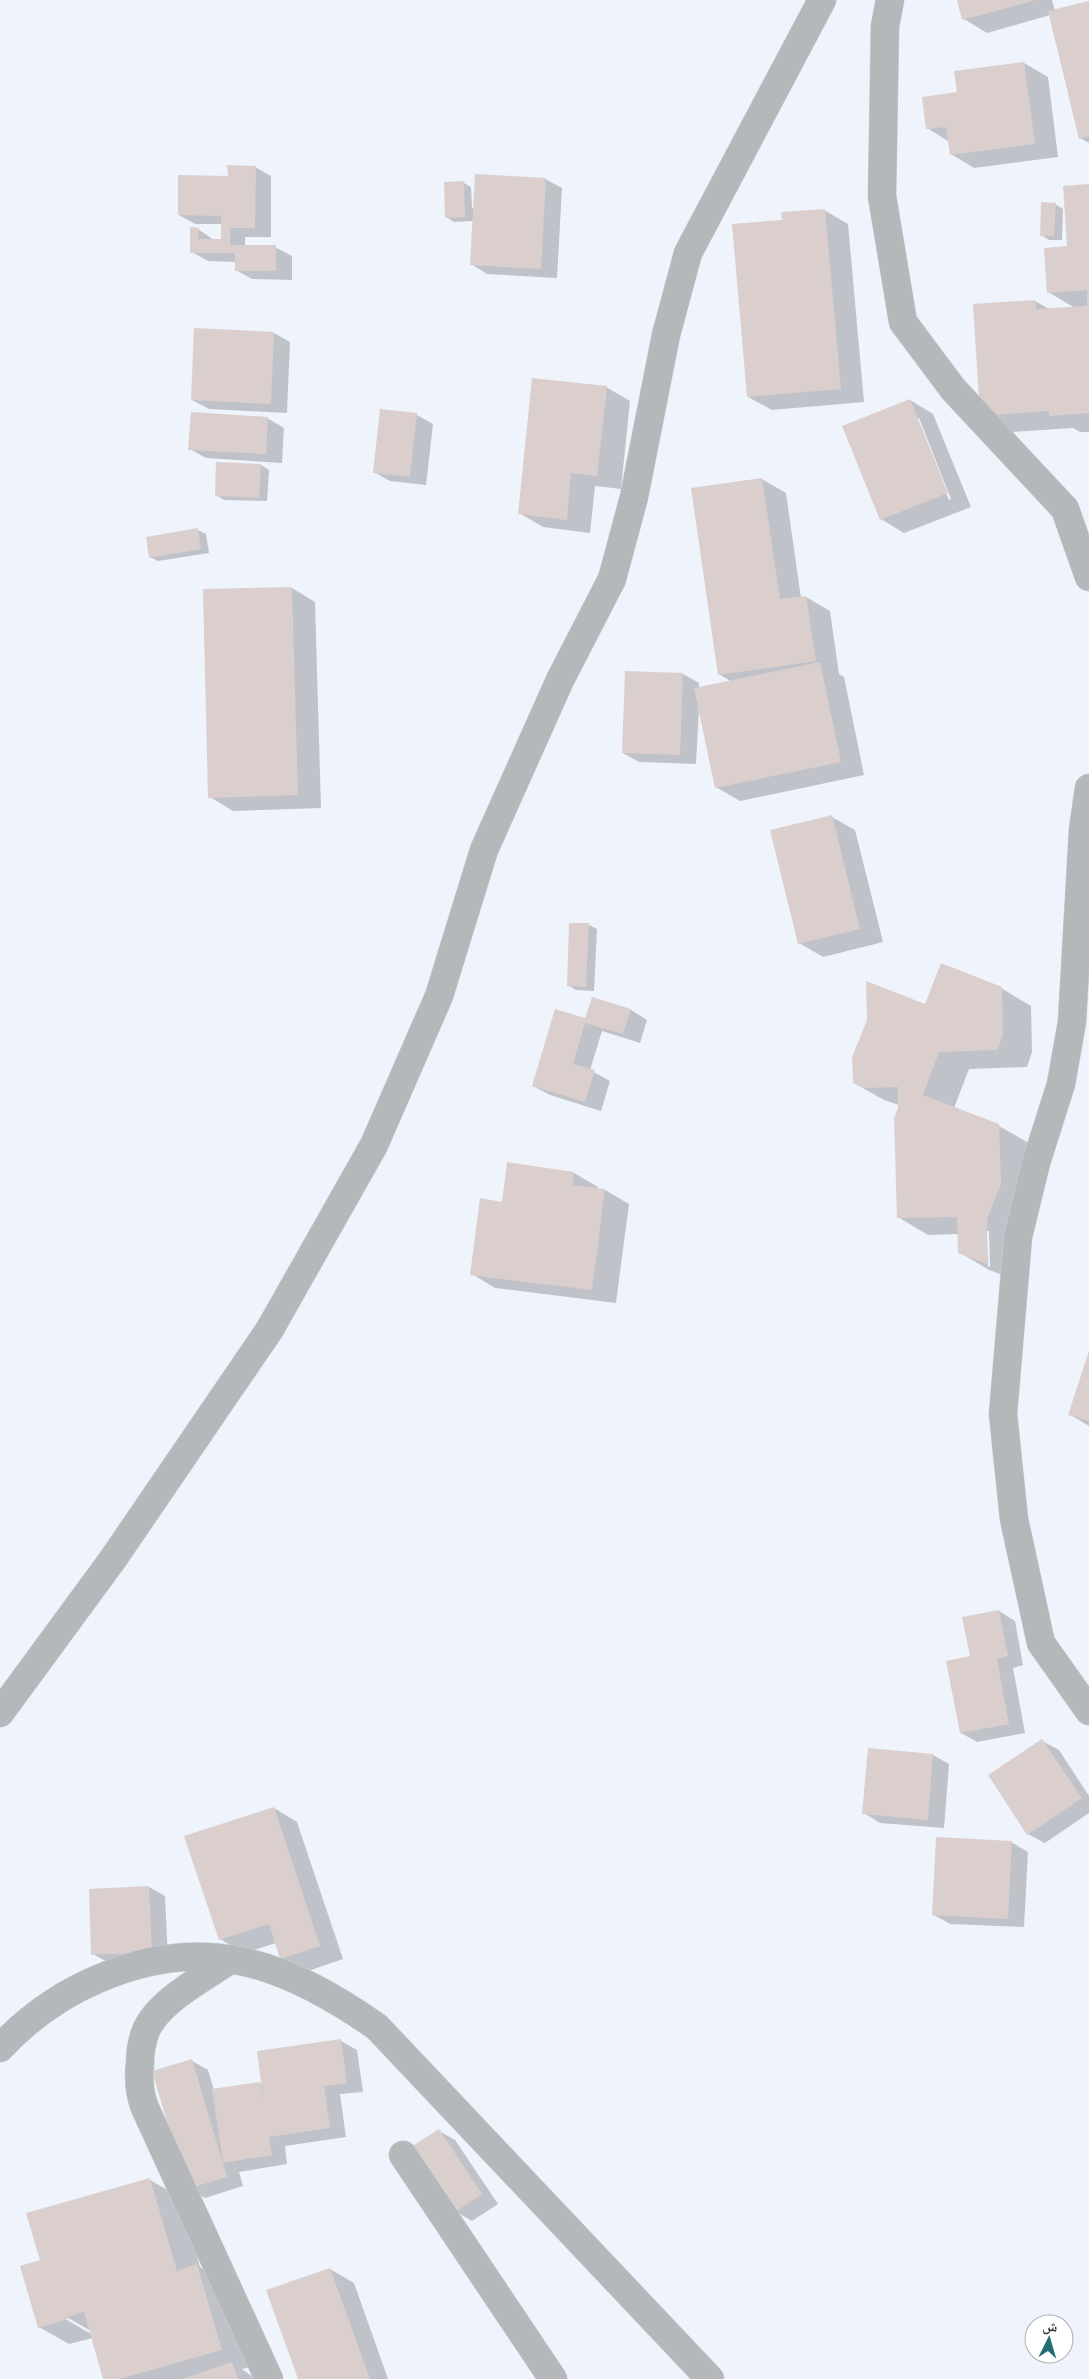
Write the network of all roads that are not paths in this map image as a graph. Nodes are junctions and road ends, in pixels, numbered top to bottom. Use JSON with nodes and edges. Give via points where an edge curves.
{"nodes":[{"id":1,"x":822,"y":0,"type":"edge"},
{"id":2,"x":890,"y":0,"type":"edge"},
{"id":3,"x":1089,"y":577,"type":"edge"},
{"id":4,"x":1089,"y":788,"type":"edge"},
{"id":5,"x":1089,"y":1711,"type":"edge"},
{"id":6,"x":0,"y":1713,"type":"edge"},
{"id":7,"x":231,"y":1959,"type":"junction"},
{"id":8,"x":0,"y":2048,"type":"edge"},
{"id":9,"x":403,"y":2155,"type":"dead end"},
{"id":10,"x":270,"y":2379,"type":"edge"},
{"id":11,"x":553,"y":2379,"type":"edge"},
{"id":12,"x":710,"y":2379,"type":"edge"}],
"edges":[{"from":1,"to":6,"type":"street","via":[[688,253],[666,335],[634,498],[612,579],[560,680],[484,850],[439,996],[374,1145],[270,1329],[113,1559]]},
{"from":2,"to":3,"type":"street","via":[[885,26],[882,196],[903,322],[953,389],[1065,509]]},
{"from":4,"to":5,"type":"street","via":[[1083,830],[1072,1022],[1061,1084],[1036,1162],[1018,1237],[1003,1414],[1014,1519],[1041,1642]]},
{"from":7,"to":8,"type":"street","via":[[196,1955],[159,1959],[120,1969],[54,2002],[21,2026]]},
{"from":7,"to":10,"type":"street","via":[[171,2000],[154,2018],[145,2033],[138,2078],[145,2108]]},
{"from":7,"to":12,"type":"street","via":[[306,1983],[340,2001],[377,2027]]},
{"from":9,"to":11,"type":"street"}]}
